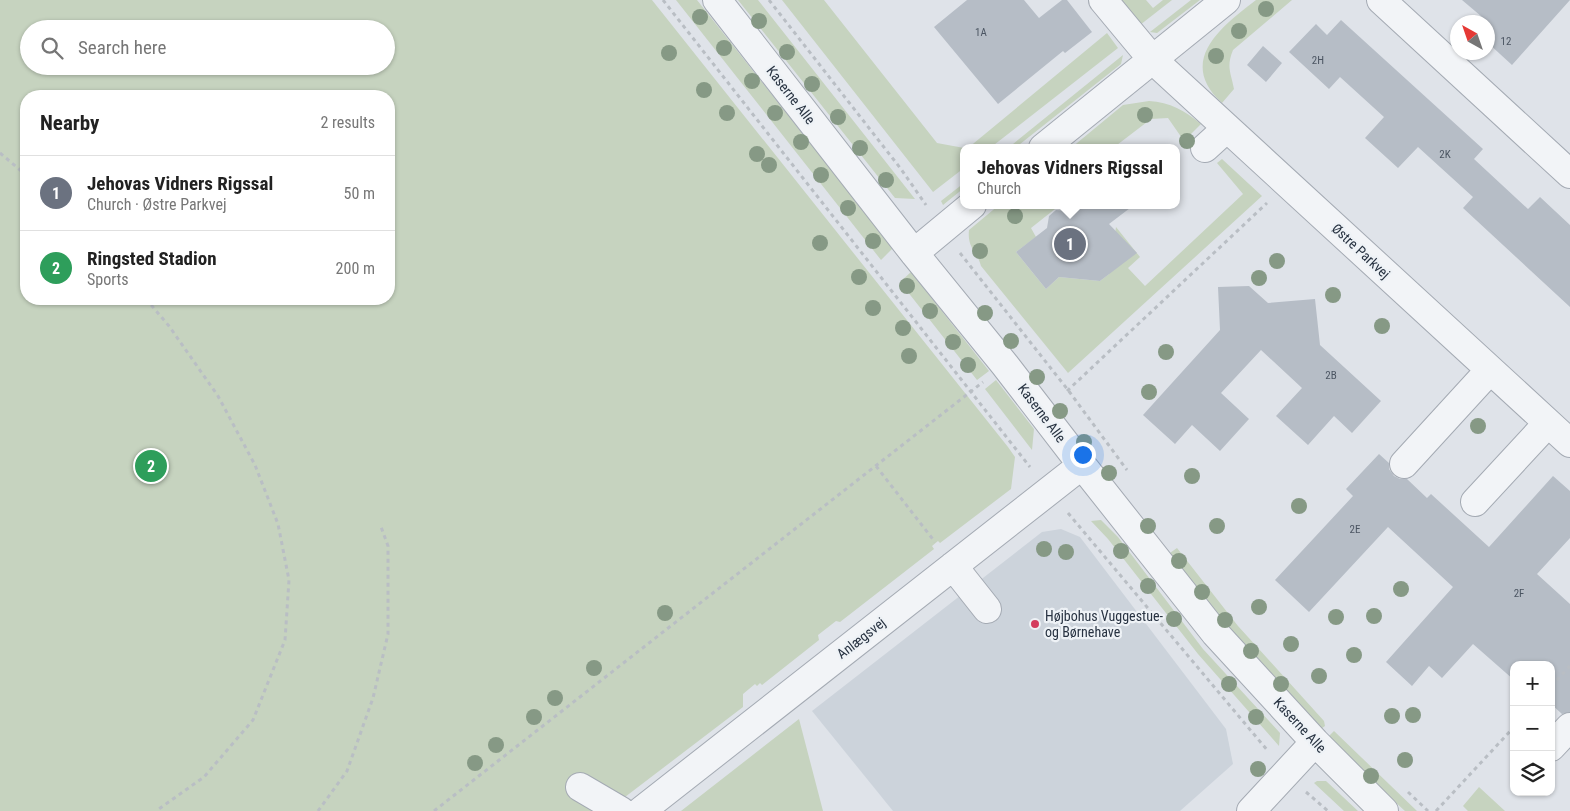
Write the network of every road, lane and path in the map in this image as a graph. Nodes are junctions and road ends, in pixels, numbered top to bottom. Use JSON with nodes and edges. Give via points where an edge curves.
{"nodes":[{"id":1,"x":663,"y":0,"type":"edge"},
{"id":2,"x":716,"y":0,"type":"edge"},
{"id":3,"x":769,"y":0,"type":"edge"},
{"id":4,"x":1103,"y":0,"type":"edge"},
{"id":5,"x":1226,"y":0,"type":"edge"},
{"id":6,"x":1381,"y":0,"type":"edge"},
{"id":7,"x":1152,"y":59,"type":"junction"},
{"id":8,"x":1227,"y":128,"type":"junction"},
{"id":9,"x":1048,"y":144,"type":"edge"},
{"id":10,"x":1205,"y":148,"type":"dead end"},
{"id":11,"x":0,"y":154,"type":"edge"},
{"id":12,"x":20,"y":170,"type":"edge"},
{"id":13,"x":1570,"y":174,"type":"edge"},
{"id":14,"x":1288,"y":183,"type":"junction"},
{"id":15,"x":967,"y":209,"type":"edge"},
{"id":16,"x":942,"y":230,"type":"junction"},
{"id":17,"x":914,"y":253,"type":"junction"},
{"id":18,"x":151,"y":305,"type":"edge"},
{"id":19,"x":1005,"y":364,"type":"junction"},
{"id":20,"x":1490,"y":370,"type":"junction"},
{"id":21,"x":1068,"y":390,"type":"junction"},
{"id":22,"x":971,"y":391,"type":"junction"},
{"id":23,"x":1042,"y":412,"type":"junction"},
{"id":24,"x":1548,"y":423,"type":"junction"},
{"id":25,"x":1570,"y":443,"type":"edge"},
{"id":26,"x":1404,"y":464,"type":"dead end"},
{"id":27,"x":1082,"y":465,"type":"junction"},
{"id":28,"x":876,"y":466,"type":"junction"},
{"id":29,"x":1131,"y":476,"type":"dead end"},
{"id":30,"x":1049,"y":491,"type":"junction"},
{"id":31,"x":1476,"y":502,"type":"dead end"},
{"id":32,"x":380,"y":524,"type":"dead end"},
{"id":33,"x":953,"y":566,"type":"junction"},
{"id":34,"x":987,"y":609,"type":"dead end"},
{"id":35,"x":1570,"y":666,"type":"edge"},
{"id":36,"x":1555,"y":682,"type":"edge"},
{"id":37,"x":1570,"y":727,"type":"edge"},
{"id":38,"x":1510,"y":731,"type":"edge"},
{"id":39,"x":1315,"y":742,"type":"junction"},
{"id":40,"x":1555,"y":743,"type":"edge"},
{"id":41,"x":1285,"y":773,"type":"junction"},
{"id":42,"x":580,"y":787,"type":"dead end"},
{"id":43,"x":1407,"y":791,"type":"dead end"},
{"id":44,"x":156,"y":811,"type":"edge"},
{"id":45,"x":318,"y":811,"type":"edge"},
{"id":46,"x":434,"y":811,"type":"edge"},
{"id":47,"x":621,"y":811,"type":"edge"},
{"id":48,"x":641,"y":811,"type":"edge"},
{"id":49,"x":1251,"y":811,"type":"edge"},
{"id":50,"x":1328,"y":811,"type":"edge"},
{"id":51,"x":1384,"y":811,"type":"edge"},
{"id":52,"x":1428,"y":811,"type":"edge"},
{"id":53,"x":1436,"y":811,"type":"edge"}],
"edges":[{"from":1,"to":22,"type":"path"},
{"from":2,"to":17,"type":"street","name":"Kaserne Alle"},
{"from":3,"to":16,"type":"path","via":[[901,169]]},
{"from":4,"to":7,"type":"street","name":"Østre Parkvej"},
{"from":5,"to":7,"type":"street"},
{"from":6,"to":13,"type":"street"},
{"from":7,"to":8,"type":"street","name":"Østre Parkvej"},
{"from":7,"to":9,"type":"street"},
{"from":8,"to":10,"type":"street"},
{"from":8,"to":14,"type":"street","name":"Østre Parkvej"},
{"from":11,"to":12,"type":"path"},
{"from":14,"to":20,"type":"street","name":"Østre Parkvej"},
{"from":14,"to":21,"type":"path"},
{"from":15,"to":16,"type":"street"},
{"from":16,"to":17,"type":"street"},
{"from":16,"to":21,"type":"path"},
{"from":17,"to":19,"type":"street","name":"Kaserne Alle"},
{"from":18,"to":44,"type":"path","via":[[218,396],[255,465],[278,524],[289,580],[286,640],[253,720],[204,777]]},
{"from":19,"to":22,"type":"path"},
{"from":19,"to":23,"type":"street","name":"Kaserne Alle"},
{"from":20,"to":24,"type":"street","name":"Østre Parkvej"},
{"from":20,"to":26,"type":"street"},
{"from":21,"to":23,"type":"path"},
{"from":21,"to":29,"type":"path"},
{"from":22,"to":28,"type":"path"},
{"from":22,"to":30,"type":"path"},
{"from":23,"to":27,"type":"street","name":"Kaserne Alle"},
{"from":24,"to":25,"type":"street","name":"Østre Parkvej"},
{"from":24,"to":31,"type":"street"},
{"from":27,"to":30,"type":"street","name":"Anlægsvej"},
{"from":27,"to":39,"type":"street","name":"Kaserne Alle","via":[[1215,633]]},
{"from":28,"to":33,"type":"path"},
{"from":28,"to":46,"type":"path"},
{"from":30,"to":33,"type":"street","name":"Anlægsvej"},
{"from":30,"to":41,"type":"path"},
{"from":32,"to":45,"type":"path","via":[[388,546],[388,634],[373,698],[347,771]]},
{"from":33,"to":34,"type":"street"},
{"from":33,"to":48,"type":"street","name":"Anlægsvej"},
{"from":35,"to":36,"type":"path"},
{"from":37,"to":40,"type":"street"},
{"from":38,"to":53,"type":"path"},
{"from":39,"to":41,"type":"street"},
{"from":39,"to":51,"type":"street","name":"Kaserne Alle"},
{"from":41,"to":49,"type":"street"},
{"from":41,"to":50,"type":"path"},
{"from":42,"to":47,"type":"street"},
{"from":43,"to":52,"type":"path"}]}
